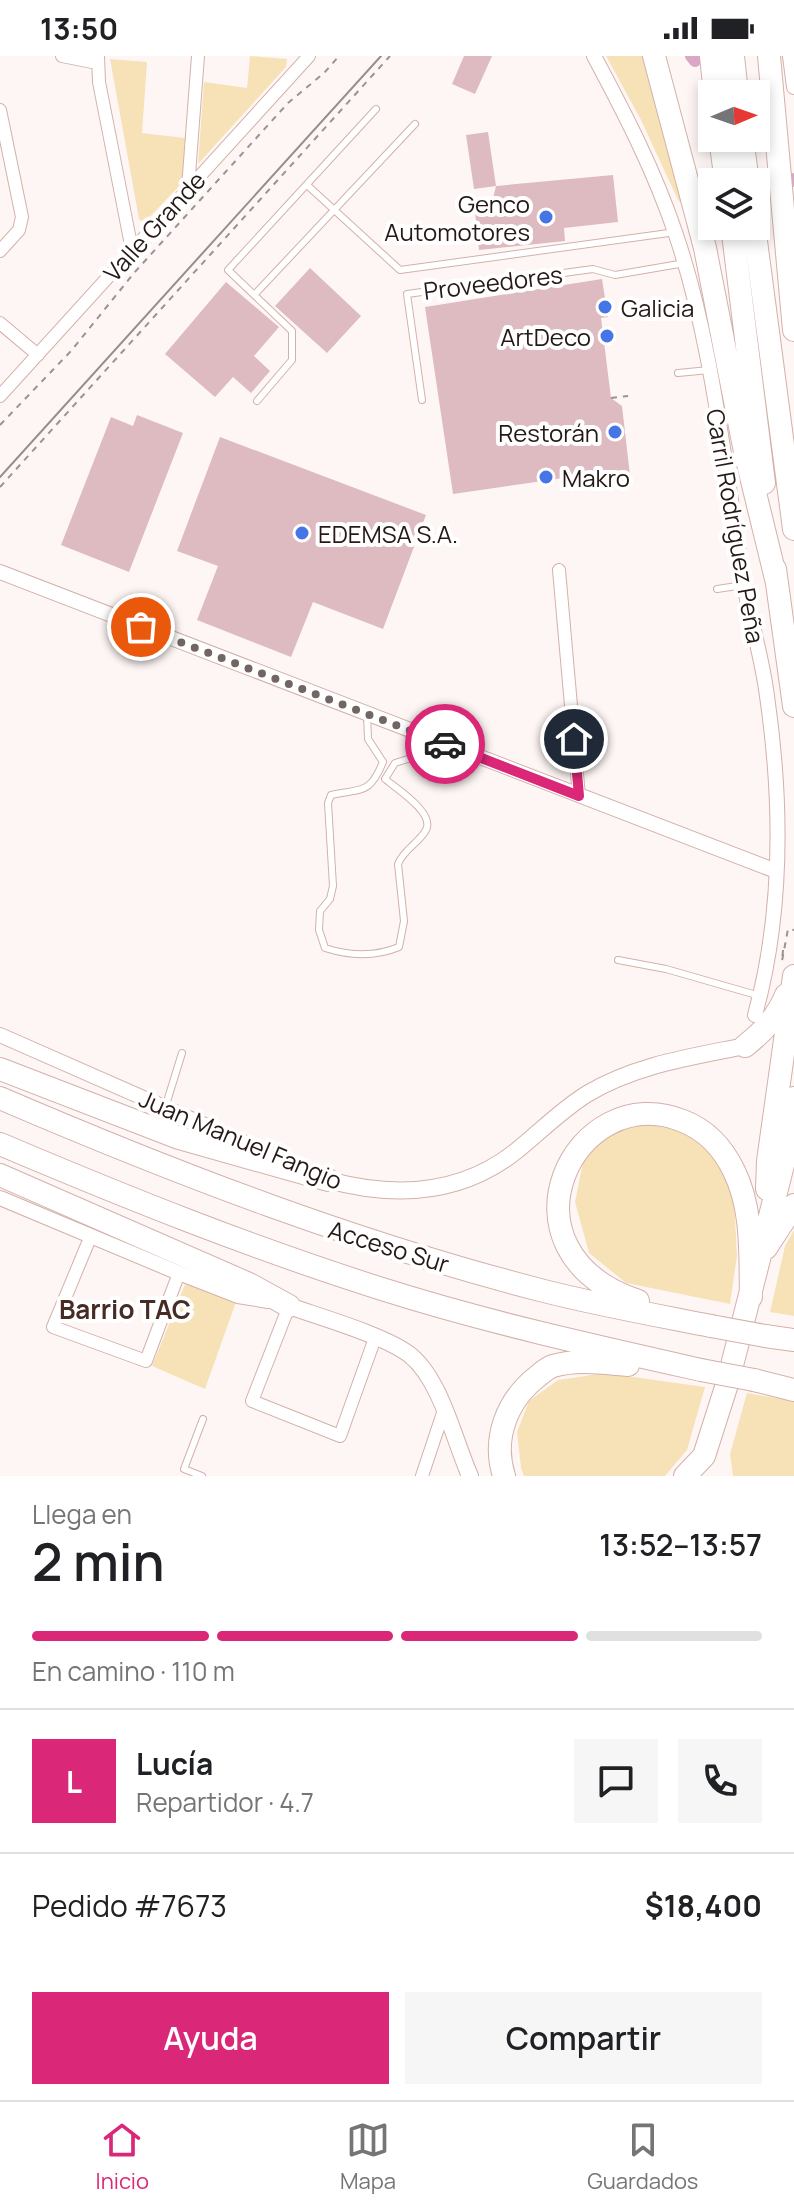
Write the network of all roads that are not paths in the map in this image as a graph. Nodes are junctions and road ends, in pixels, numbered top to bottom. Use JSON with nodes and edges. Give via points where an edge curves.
{"nodes":[{"id":1,"x":62,"y":56,"type":"edge"},
{"id":2,"x":198,"y":56,"type":"edge"},
{"id":3,"x":594,"y":56,"type":"edge"},
{"id":4,"x":654,"y":56,"type":"edge"},
{"id":5,"x":711,"y":56,"type":"edge"},
{"id":6,"x":733,"y":56,"type":"edge"},
{"id":7,"x":769,"y":56,"type":"edge"},
{"id":8,"x":790,"y":56,"type":"edge"},
{"id":9,"x":303,"y":59,"type":"edge"},
{"id":10,"x":97,"y":60,"type":"edge"},
{"id":11,"x":714,"y":80,"type":"edge"},
{"id":12,"x":736,"y":80,"type":"edge"},
{"id":13,"x":794,"y":87,"type":"edge"},
{"id":14,"x":376,"y":109,"type":"dead end"},
{"id":15,"x":0,"y":110,"type":"edge"},
{"id":16,"x":415,"y":124,"type":"dead end"},
{"id":17,"x":6,"y":171,"type":"edge"},
{"id":18,"x":307,"y":185,"type":"junction"},
{"id":19,"x":188,"y":189,"type":"junction"},
{"id":20,"x":335,"y":209,"type":"junction"},
{"id":21,"x":676,"y":232,"type":"junction"},
{"id":22,"x":735,"y":240,"type":"edge"},
{"id":23,"x":755,"y":240,"type":"edge"},
{"id":24,"x":132,"y":250,"type":"junction"},
{"id":25,"x":0,"y":251,"type":"edge"},
{"id":26,"x":685,"y":263,"type":"junction"},
{"id":27,"x":256,"y":293,"type":"junction"},
{"id":28,"x":0,"y":323,"type":"edge"},
{"id":29,"x":794,"y":330,"type":"edge"},
{"id":30,"x":38,"y":355,"type":"junction"},
{"id":31,"x":709,"y":370,"type":"junction"},
{"id":32,"x":762,"y":372,"type":"junction"},
{"id":33,"x":678,"y":373,"type":"dead end"},
{"id":34,"x":0,"y":396,"type":"edge"},
{"id":35,"x":422,"y":400,"type":"dead end"},
{"id":36,"x":257,"y":401,"type":"dead end"},
{"id":37,"x":794,"y":529,"type":"edge"},
{"id":38,"x":559,"y":570,"type":"dead end"},
{"id":39,"x":0,"y":572,"type":"edge"},
{"id":40,"x":777,"y":583,"type":"junction"},
{"id":41,"x":744,"y":585,"type":"junction"},
{"id":42,"x":717,"y":589,"type":"dead end"},
{"id":43,"x":794,"y":706,"type":"edge"},
{"id":44,"x":367,"y":714,"type":"junction"},
{"id":45,"x":434,"y":739,"type":"junction"},
{"id":46,"x":579,"y":796,"type":"junction"},
{"id":47,"x":776,"y":871,"type":"junction"},
{"id":48,"x":618,"y":960,"type":"dead end"},
{"id":49,"x":794,"y":976,"type":"edge"},
{"id":50,"x":760,"y":996,"type":"junction"},
{"id":51,"x":755,"y":1015,"type":"dead end"},
{"id":52,"x":0,"y":1035,"type":"edge"},
{"id":53,"x":745,"y":1046,"type":"joint"},
{"id":54,"x":182,"y":1053,"type":"dead end"},
{"id":55,"x":0,"y":1069,"type":"edge"},
{"id":56,"x":0,"y":1098,"type":"edge"},
{"id":57,"x":794,"y":1098,"type":"edge"},
{"id":58,"x":165,"y":1108,"type":"junction"},
{"id":59,"x":0,"y":1144,"type":"edge"},
{"id":60,"x":794,"y":1172,"type":"edge"},
{"id":61,"x":0,"y":1175,"type":"edge"},
{"id":62,"x":328,"y":1180,"type":"junction"},
{"id":63,"x":2,"y":1204,"type":"edge"},
{"id":64,"x":794,"y":1205,"type":"edge"},
{"id":65,"x":767,"y":1218,"type":"junction"},
{"id":66,"x":90,"y":1238,"type":"junction"},
{"id":67,"x":758,"y":1259,"type":"junction"},
{"id":68,"x":179,"y":1273,"type":"junction"},
{"id":69,"x":751,"y":1297,"type":"junction"},
{"id":70,"x":289,"y":1306,"type":"junction"},
{"id":71,"x":711,"y":1326,"type":"junction"},
{"id":72,"x":375,"y":1338,"type":"junction"},
{"id":73,"x":794,"y":1338,"type":"edge"},
{"id":74,"x":701,"y":1370,"type":"junction"},
{"id":75,"x":794,"y":1388,"type":"edge"},
{"id":76,"x":444,"y":1410,"type":"junction"},
{"id":77,"x":203,"y":1419,"type":"dead end"},
{"id":78,"x":708,"y":1466,"type":"edge"},
{"id":79,"x":202,"y":1476,"type":"edge"},
{"id":80,"x":422,"y":1476,"type":"edge"},
{"id":81,"x":470,"y":1476,"type":"edge"},
{"id":82,"x":504,"y":1476,"type":"edge"},
{"id":83,"x":685,"y":1476,"type":"edge"}],
"edges":[{"from":1,"to":10,"type":"street"},
{"from":2,"to":19,"type":"street"},
{"from":3,"to":21,"type":"street","name":"Carril Rodríguez Peña","via":[[643,148]]},
{"from":4,"to":40,"type":"highway","via":[[705,248]]},
{"from":5,"to":11,"type":"highway"},
{"from":6,"to":12,"type":"highway"},
{"from":7,"to":29,"type":"highway"},
{"from":8,"to":13,"type":"street"},
{"from":9,"to":19,"type":"street","name":"Valle Grande"},
{"from":10,"to":24,"type":"street"},
{"from":14,"to":18,"type":"lane"},
{"from":15,"to":17,"type":"street"},
{"from":16,"to":20,"type":"lane"},
{"from":17,"to":25,"type":"street","via":[[21,207],[21,224]]},
{"from":18,"to":20,"type":"lane"},
{"from":18,"to":27,"type":"lane","via":[[228,270]]},
{"from":19,"to":24,"type":"street","name":"Valle Grande"},
{"from":20,"to":21,"type":"lane","via":[[400,270]]},
{"from":20,"to":27,"type":"lane"},
{"from":21,"to":26,"type":"street","name":"Carril Rodríguez Peña"},
{"from":22,"to":32,"type":"highway"},
{"from":23,"to":32,"type":"highway"},
{"from":24,"to":30,"type":"street","name":"Valle Grande"},
{"from":26,"to":31,"type":"street","name":"Carril Rodríguez Peña"},
{"from":26,"to":35,"type":"lane","name":"Proveedores","via":[[615,275],[593,269],[407,294]]},
{"from":27,"to":36,"type":"lane","via":[[292,331],[292,360]]},
{"from":28,"to":30,"type":"street"},
{"from":30,"to":34,"type":"street","name":"Valle Grande"},
{"from":31,"to":33,"type":"lane"},
{"from":31,"to":41,"type":"street","name":"Carril Rodríguez Peña"},
{"from":32,"to":37,"type":"highway"},
{"from":32,"to":40,"type":"highway"},
{"from":38,"to":46,"type":"street"},
{"from":39,"to":44,"type":"street"},
{"from":40,"to":43,"type":"highway"},
{"from":41,"to":42,"type":"lane"},
{"from":41,"to":47,"type":"street","name":"Carril Rodríguez Peña","via":[[767,693],[777,776]]},
{"from":44,"to":45,"type":"street"},
{"from":44,"to":45,"type":"lane","via":[[368,739],[383,762],[376,779],[357,794],[331,795],[328,803],[333,886],[320,911],[325,948],[360,955],[399,947],[404,921],[398,864],[426,830],[427,821],[425,813],[385,779],[395,763],[411,758]]},
{"from":45,"to":46,"type":"street"},
{"from":46,"to":47,"type":"street"},
{"from":47,"to":50,"type":"street","name":"Carril Rodríguez Peña"},
{"from":48,"to":50,"type":"lane"},
{"from":49,"to":53,"type":"highway","via":[[779,1012]]},
{"from":49,"to":65,"type":"highway","via":[[768,1161]]},
{"from":50,"to":51,"type":"street","name":"Carril Rodríguez Peña"},
{"from":52,"to":58,"type":"street","name":"Juan Manuel Fangio"},
{"from":53,"to":62,"type":"main road","name":"Juan Manuel Fangio","via":[[651,1067],[599,1087],[512,1154],[451,1184],[405,1192]]},
{"from":54,"to":58,"type":"lane"},
{"from":55,"to":62,"type":"highway","via":[[179,1138]]},
{"from":56,"to":71,"type":"highway","name":"Acceso Sur","via":[[297,1217],[548,1292]]},
{"from":57,"to":65,"type":"highway","via":[[784,1161]]},
{"from":58,"to":62,"type":"street","name":"Juan Manuel Fangio"},
{"from":59,"to":74,"type":"highway","name":"Acceso Sur","via":[[292,1260],[385,1290]]},
{"from":60,"to":65,"type":"highway"},
{"from":61,"to":70,"type":"highway"},
{"from":63,"to":66,"type":"street"},
{"from":64,"to":67,"type":"highway"},
{"from":65,"to":67,"type":"highway"},
{"from":66,"to":68,"type":"street"},
{"from":66,"to":68,"type":"street","via":[[53,1327],[146,1361]]},
{"from":67,"to":69,"type":"highway"},
{"from":68,"to":70,"type":"street","via":[[238,1296]]},
{"from":69,"to":71,"type":"highway","via":[[749,1220],[735,1172],[713,1140],[693,1125],[653,1114],[631,1116],[597,1132],[573,1156],[560,1193],[561,1236],[575,1262],[615,1293]]},
{"from":69,"to":78,"type":"highway"},
{"from":70,"to":72,"type":"main road"},
{"from":70,"to":72,"type":"street","via":[[252,1401],[340,1436]]},
{"from":71,"to":73,"type":"highway","name":"Acceso Sur","bridge":true},
{"from":72,"to":76,"type":"main road","via":[[409,1354]]},
{"from":74,"to":75,"type":"highway","name":"Acceso Sur","bridge":true},
{"from":74,"to":82,"type":"highway","via":[[597,1362],[549,1367],[520,1393],[502,1424]]},
{"from":76,"to":80,"type":"street"},
{"from":76,"to":81,"type":"main road"},
{"from":77,"to":79,"type":"lane","via":[[184,1469]]},
{"from":78,"to":83,"type":"highway"}]}
